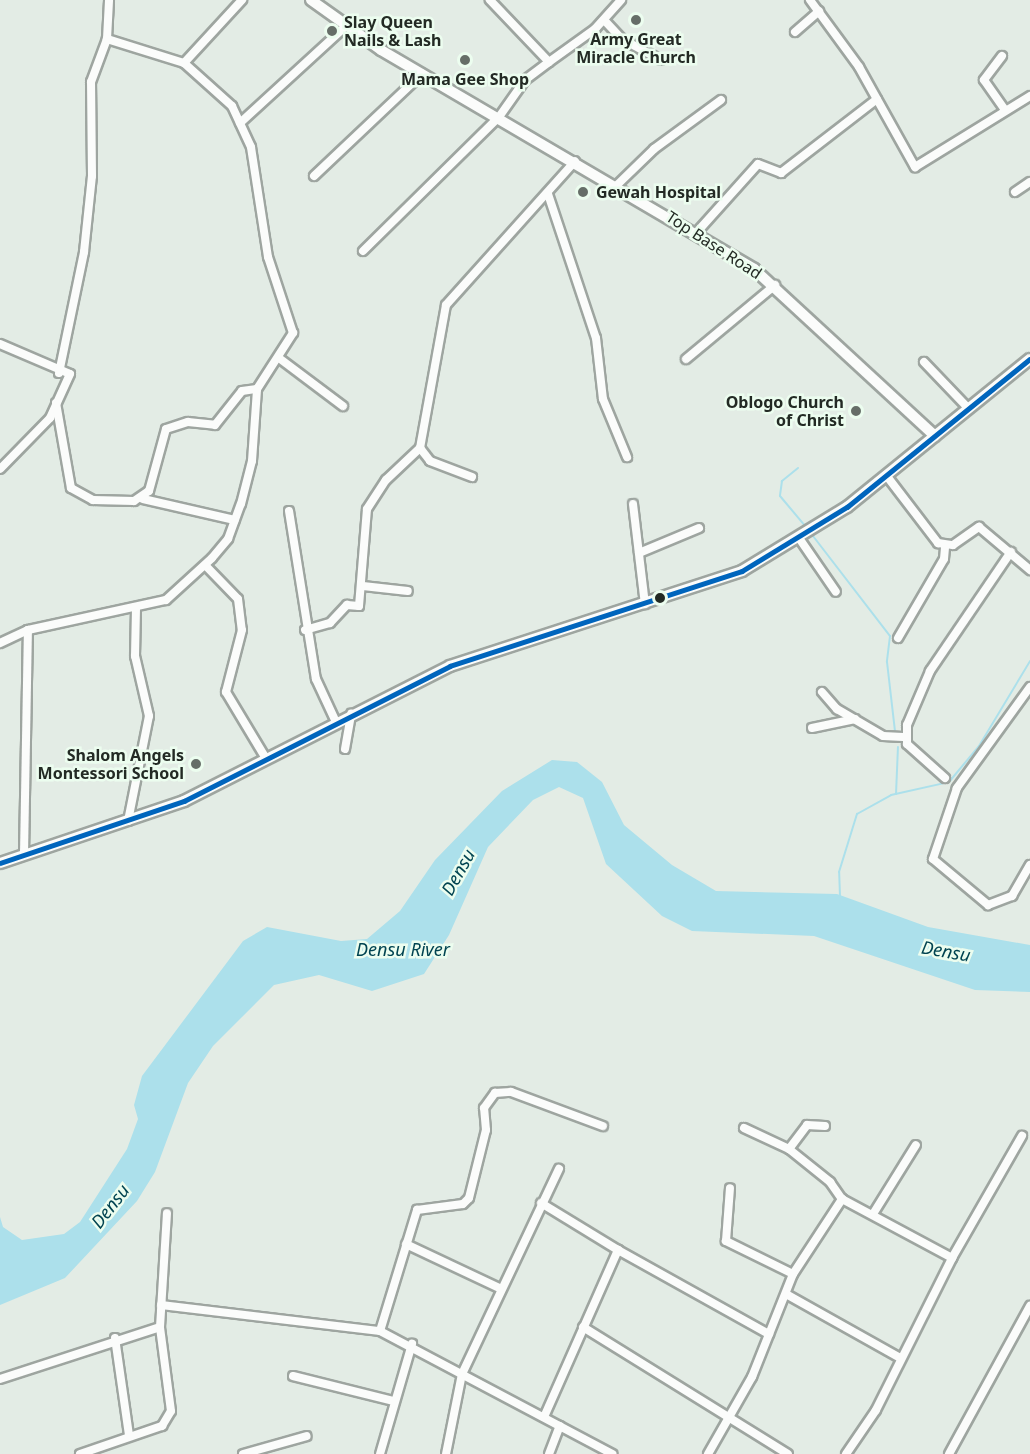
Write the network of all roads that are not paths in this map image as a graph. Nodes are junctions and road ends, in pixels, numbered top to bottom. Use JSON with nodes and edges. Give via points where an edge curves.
{"nodes":[{"id":1,"x":109,"y":0,"type":"edge"},
{"id":2,"x":242,"y":0,"type":"edge"},
{"id":3,"x":311,"y":0,"type":"edge"},
{"id":4,"x":490,"y":0,"type":"edge"},
{"id":5,"x":621,"y":0,"type":"edge"},
{"id":6,"x":810,"y":0,"type":"edge"},
{"id":7,"x":500,"y":3,"type":"edge"},
{"id":8,"x":819,"y":11,"type":"junction"},
{"id":9,"x":605,"y":21,"type":"junction"},
{"id":10,"x":346,"y":26,"type":"junction"},
{"id":11,"x":795,"y":32,"type":"dead end"},
{"id":12,"x":107,"y":39,"type":"junction"},
{"id":13,"x":1002,"y":56,"type":"dead end"},
{"id":14,"x":661,"y":60,"type":"dead end"},
{"id":15,"x":549,"y":62,"type":"junction"},
{"id":16,"x":184,"y":63,"type":"junction"},
{"id":17,"x":422,"y":74,"type":"junction"},
{"id":18,"x":1030,"y":96,"type":"edge"},
{"id":19,"x":877,"y":99,"type":"junction"},
{"id":20,"x":721,"y":100,"type":"dead end"},
{"id":21,"x":1005,"y":110,"type":"junction"},
{"id":22,"x":499,"y":117,"type":"junction"},
{"id":23,"x":240,"y":123,"type":"junction"},
{"id":24,"x":575,"y":161,"type":"junction"},
{"id":25,"x":314,"y":176,"type":"dead end"},
{"id":26,"x":1030,"y":182,"type":"edge"},
{"id":27,"x":616,"y":186,"type":"junction"},
{"id":28,"x":1015,"y":192,"type":"dead end"},
{"id":29,"x":548,"y":194,"type":"junction"},
{"id":30,"x":697,"y":232,"type":"junction"},
{"id":31,"x":363,"y":250,"type":"dead end"},
{"id":32,"x":775,"y":285,"type":"junction"},
{"id":33,"x":0,"y":344,"type":"edge"},
{"id":34,"x":279,"y":358,"type":"junction"},
{"id":35,"x":686,"y":358,"type":"dead end"},
{"id":36,"x":1030,"y":359,"type":"edge"},
{"id":37,"x":924,"y":362,"type":"dead end"},
{"id":38,"x":59,"y":373,"type":"junction"},
{"id":39,"x":257,"y":389,"type":"junction"},
{"id":40,"x":56,"y":403,"type":"junction"},
{"id":41,"x":343,"y":405,"type":"dead end"},
{"id":42,"x":967,"y":407,"type":"junction"},
{"id":43,"x":934,"y":436,"type":"junction"},
{"id":44,"x":420,"y":448,"type":"junction"},
{"id":45,"x":627,"y":457,"type":"dead end"},
{"id":46,"x":0,"y":469,"type":"edge"},
{"id":47,"x":886,"y":474,"type":"junction"},
{"id":48,"x":472,"y":477,"type":"dead end"},
{"id":49,"x":144,"y":499,"type":"junction"},
{"id":50,"x":633,"y":504,"type":"dead end"},
{"id":51,"x":289,"y":511,"type":"dead end"},
{"id":52,"x":235,"y":520,"type":"junction"},
{"id":53,"x":699,"y":528,"type":"dead end"},
{"id":54,"x":799,"y":538,"type":"junction"},
{"id":55,"x":945,"y":547,"type":"junction"},
{"id":56,"x":1011,"y":552,"type":"junction"},
{"id":57,"x":639,"y":553,"type":"junction"},
{"id":58,"x":205,"y":565,"type":"junction"},
{"id":59,"x":1030,"y":570,"type":"edge"},
{"id":60,"x":363,"y":586,"type":"junction"},
{"id":61,"x":408,"y":591,"type":"dead end"},
{"id":62,"x":836,"y":592,"type":"dead end"},
{"id":63,"x":645,"y":604,"type":"junction"},
{"id":64,"x":136,"y":609,"type":"junction"},
{"id":65,"x":28,"y":630,"type":"junction"},
{"id":66,"x":305,"y":630,"type":"junction"},
{"id":67,"x":898,"y":638,"type":"dead end"},
{"id":68,"x":0,"y":643,"type":"edge"},
{"id":69,"x":1030,"y":687,"type":"edge"},
{"id":70,"x":822,"y":692,"type":"dead end"},
{"id":71,"x":351,"y":714,"type":"junction"},
{"id":72,"x":855,"y":719,"type":"junction"},
{"id":73,"x":336,"y":722,"type":"junction"},
{"id":74,"x":812,"y":728,"type":"dead end"},
{"id":75,"x":903,"y":737,"type":"junction"},
{"id":76,"x":345,"y":749,"type":"dead end"},
{"id":77,"x":265,"y":757,"type":"junction"},
{"id":78,"x":945,"y":778,"type":"dead end"},
{"id":79,"x":128,"y":821,"type":"junction"},
{"id":80,"x":24,"y":855,"type":"junction"},
{"id":81,"x":0,"y":863,"type":"edge"},
{"id":82,"x":1030,"y":865,"type":"edge"},
{"id":83,"x":603,"y":1126,"type":"dead end"},
{"id":84,"x":825,"y":1126,"type":"dead end"},
{"id":85,"x":744,"y":1128,"type":"dead end"},
{"id":86,"x":1022,"y":1136,"type":"dead end"},
{"id":87,"x":916,"y":1145,"type":"dead end"},
{"id":88,"x":789,"y":1149,"type":"junction"},
{"id":89,"x":558,"y":1169,"type":"dead end"},
{"id":90,"x":730,"y":1188,"type":"dead end"},
{"id":91,"x":842,"y":1198,"type":"junction"},
{"id":92,"x":541,"y":1203,"type":"junction"},
{"id":93,"x":167,"y":1213,"type":"dead end"},
{"id":94,"x":873,"y":1214,"type":"junction"},
{"id":95,"x":406,"y":1244,"type":"junction"},
{"id":96,"x":618,"y":1250,"type":"junction"},
{"id":97,"x":951,"y":1258,"type":"junction"},
{"id":98,"x":793,"y":1274,"type":"junction"},
{"id":99,"x":498,"y":1288,"type":"junction"},
{"id":100,"x":786,"y":1294,"type":"junction"},
{"id":101,"x":161,"y":1305,"type":"junction"},
{"id":102,"x":1030,"y":1306,"type":"edge"},
{"id":103,"x":160,"y":1327,"type":"junction"},
{"id":104,"x":583,"y":1327,"type":"junction"},
{"id":105,"x":380,"y":1330,"type":"junction"},
{"id":106,"x":769,"y":1334,"type":"junction"},
{"id":107,"x":115,"y":1338,"type":"junction"},
{"id":108,"x":412,"y":1344,"type":"junction"},
{"id":109,"x":900,"y":1358,"type":"junction"},
{"id":110,"x":462,"y":1374,"type":"junction"},
{"id":111,"x":293,"y":1376,"type":"dead end"},
{"id":112,"x":0,"y":1379,"type":"edge"},
{"id":113,"x":393,"y":1401,"type":"junction"},
{"id":114,"x":544,"y":1417,"type":"junction"},
{"id":115,"x":726,"y":1419,"type":"junction"},
{"id":116,"x":560,"y":1426,"type":"junction"},
{"id":117,"x":129,"y":1435,"type":"junction"},
{"id":118,"x":307,"y":1436,"type":"dead end"},
{"id":119,"x":80,"y":1454,"type":"edge"},
{"id":120,"x":243,"y":1454,"type":"edge"},
{"id":121,"x":380,"y":1454,"type":"edge"},
{"id":122,"x":446,"y":1454,"type":"edge"},
{"id":123,"x":549,"y":1454,"type":"edge"},
{"id":124,"x":612,"y":1454,"type":"edge"},
{"id":125,"x":708,"y":1454,"type":"edge"},
{"id":126,"x":788,"y":1454,"type":"edge"},
{"id":127,"x":846,"y":1454,"type":"edge"},
{"id":128,"x":949,"y":1454,"type":"edge"}],
"edges":[{"from":1,"to":12,"type":"street"},
{"from":2,"to":16,"type":"street"},
{"from":3,"to":10,"type":"street","name":"Top Base Road"},
{"from":4,"to":7,"type":"street"},
{"from":5,"to":9,"type":"street"},
{"from":6,"to":8,"type":"street"},
{"from":7,"to":15,"type":"street"},
{"from":8,"to":11,"type":"street"},
{"from":8,"to":19,"type":"street"},
{"from":9,"to":14,"type":"street","via":[[622,39]]},
{"from":9,"to":15,"type":"street"},
{"from":10,"to":17,"type":"street","name":"Top Base Road"},
{"from":10,"to":23,"type":"street"},
{"from":12,"to":16,"type":"street"},
{"from":12,"to":38,"type":"street","via":[[91,82],[92,176]]},
{"from":13,"to":21,"type":"street","via":[[984,80]]},
{"from":15,"to":22,"type":"street","via":[[525,80]]},
{"from":16,"to":23,"type":"street","via":[[232,106]]},
{"from":17,"to":22,"type":"street","name":"Top Base Road"},
{"from":17,"to":25,"type":"street"},
{"from":18,"to":21,"type":"street"},
{"from":19,"to":21,"type":"street","via":[[915,167]]},
{"from":19,"to":30,"type":"street","via":[[781,173],[758,164]]},
{"from":20,"to":27,"type":"street","via":[[654,149]]},
{"from":22,"to":24,"type":"street","name":"Top Base Road"},
{"from":22,"to":31,"type":"street"},
{"from":23,"to":34,"type":"street","via":[[259,179],[268,257],[293,324]]},
{"from":24,"to":27,"type":"street","name":"Top Base Road"},
{"from":24,"to":29,"type":"street"},
{"from":26,"to":28,"type":"street"},
{"from":27,"to":30,"type":"street","name":"Top Base Road"},
{"from":29,"to":44,"type":"street","via":[[484,257],[446,305]]},
{"from":29,"to":45,"type":"street","via":[[596,338],[603,399]]},
{"from":30,"to":32,"type":"street","name":"Top Base Road"},
{"from":32,"to":35,"type":"street"},
{"from":32,"to":43,"type":"street","name":"Top Base Road"},
{"from":33,"to":38,"type":"street"},
{"from":34,"to":39,"type":"street"},
{"from":34,"to":41,"type":"street"},
{"from":36,"to":42,"type":"street"},
{"from":37,"to":42,"type":"street"},
{"from":38,"to":40,"type":"street","via":[[70,374]]},
{"from":39,"to":49,"type":"street","via":[[242,391],[214,425],[188,422],[166,429]]},
{"from":39,"to":52,"type":"street","via":[[252,461]]},
{"from":40,"to":46,"type":"street","via":[[40,431]]},
{"from":40,"to":49,"type":"street","via":[[71,488],[93,500]]},
{"from":42,"to":43,"type":"street"},
{"from":43,"to":47,"type":"street"},
{"from":44,"to":48,"type":"street","via":[[430,461]]},
{"from":44,"to":60,"type":"street","via":[[386,480],[367,509]]},
{"from":47,"to":54,"type":"street"},
{"from":47,"to":55,"type":"street"},
{"from":49,"to":52,"type":"street"},
{"from":50,"to":57,"type":"street"},
{"from":51,"to":66,"type":"street"},
{"from":52,"to":58,"type":"street","via":[[228,539]]},
{"from":53,"to":57,"type":"street"},
{"from":54,"to":62,"type":"street"},
{"from":54,"to":63,"type":"street","via":[[742,571]]},
{"from":55,"to":56,"type":"street","via":[[979,527]]},
{"from":55,"to":67,"type":"street","via":[[944,559]]},
{"from":56,"to":59,"type":"street"},
{"from":56,"to":75,"type":"street","via":[[930,670]]},
{"from":57,"to":63,"type":"street"},
{"from":58,"to":64,"type":"street","via":[[166,600]]},
{"from":58,"to":77,"type":"street","via":[[238,599],[242,630],[226,692]]},
{"from":60,"to":61,"type":"street"},
{"from":60,"to":66,"type":"street","via":[[359,606],[347,605],[330,623]]},
{"from":63,"to":71,"type":"street","via":[[450,666]]},
{"from":64,"to":65,"type":"street"},
{"from":64,"to":79,"type":"street","via":[[135,656],[149,716]]},
{"from":65,"to":68,"type":"street"},
{"from":65,"to":80,"type":"street"},
{"from":66,"to":73,"type":"street","via":[[318,690]]},
{"from":69,"to":82,"type":"street","via":[[957,789],[933,860],[988,905],[1012,896]]},
{"from":70,"to":72,"type":"street"},
{"from":71,"to":73,"type":"street"},
{"from":71,"to":76,"type":"street"},
{"from":72,"to":74,"type":"street"},
{"from":72,"to":75,"type":"street","via":[[883,736]]},
{"from":73,"to":77,"type":"street"},
{"from":75,"to":78,"type":"street"},
{"from":77,"to":79,"type":"street","via":[[184,801]]},
{"from":79,"to":80,"type":"street"},
{"from":80,"to":81,"type":"street"},
{"from":83,"to":95,"type":"street","via":[[511,1092],[495,1094],[483,1108],[486,1130],[469,1198],[463,1204],[417,1210]]},
{"from":84,"to":88,"type":"street","via":[[807,1125]]},
{"from":85,"to":88,"type":"street"},
{"from":86,"to":97,"type":"street"},
{"from":87,"to":94,"type":"street"},
{"from":88,"to":91,"type":"street","via":[[830,1182]]},
{"from":89,"to":92,"type":"street"},
{"from":90,"to":98,"type":"street","via":[[726,1241]]},
{"from":91,"to":94,"type":"street"},
{"from":91,"to":98,"type":"street"},
{"from":92,"to":96,"type":"street"},
{"from":92,"to":99,"type":"street"},
{"from":93,"to":101,"type":"street"},
{"from":94,"to":97,"type":"street"},
{"from":95,"to":99,"type":"street"},
{"from":95,"to":105,"type":"street"},
{"from":96,"to":104,"type":"street"},
{"from":96,"to":106,"type":"street"},
{"from":97,"to":109,"type":"street"},
{"from":98,"to":100,"type":"street"},
{"from":99,"to":110,"type":"street"},
{"from":100,"to":106,"type":"street"},
{"from":100,"to":109,"type":"street"},
{"from":101,"to":103,"type":"street"},
{"from":101,"to":105,"type":"street"},
{"from":102,"to":128,"type":"street"},
{"from":103,"to":107,"type":"street"},
{"from":103,"to":117,"type":"street","via":[[171,1411],[162,1425]]},
{"from":104,"to":114,"type":"street"},
{"from":104,"to":115,"type":"street"},
{"from":105,"to":108,"type":"street"},
{"from":106,"to":115,"type":"street","via":[[742,1398]]},
{"from":107,"to":112,"type":"street"},
{"from":107,"to":117,"type":"street"},
{"from":108,"to":110,"type":"street"},
{"from":108,"to":113,"type":"street"},
{"from":109,"to":127,"type":"street","via":[[876,1410]]},
{"from":110,"to":114,"type":"street"},
{"from":110,"to":122,"type":"street"},
{"from":111,"to":113,"type":"street"},
{"from":113,"to":121,"type":"street"},
{"from":114,"to":116,"type":"street"},
{"from":115,"to":125,"type":"street"},
{"from":115,"to":126,"type":"street"},
{"from":116,"to":123,"type":"street"},
{"from":116,"to":124,"type":"street"},
{"from":117,"to":119,"type":"street"},
{"from":118,"to":120,"type":"street"}]}
